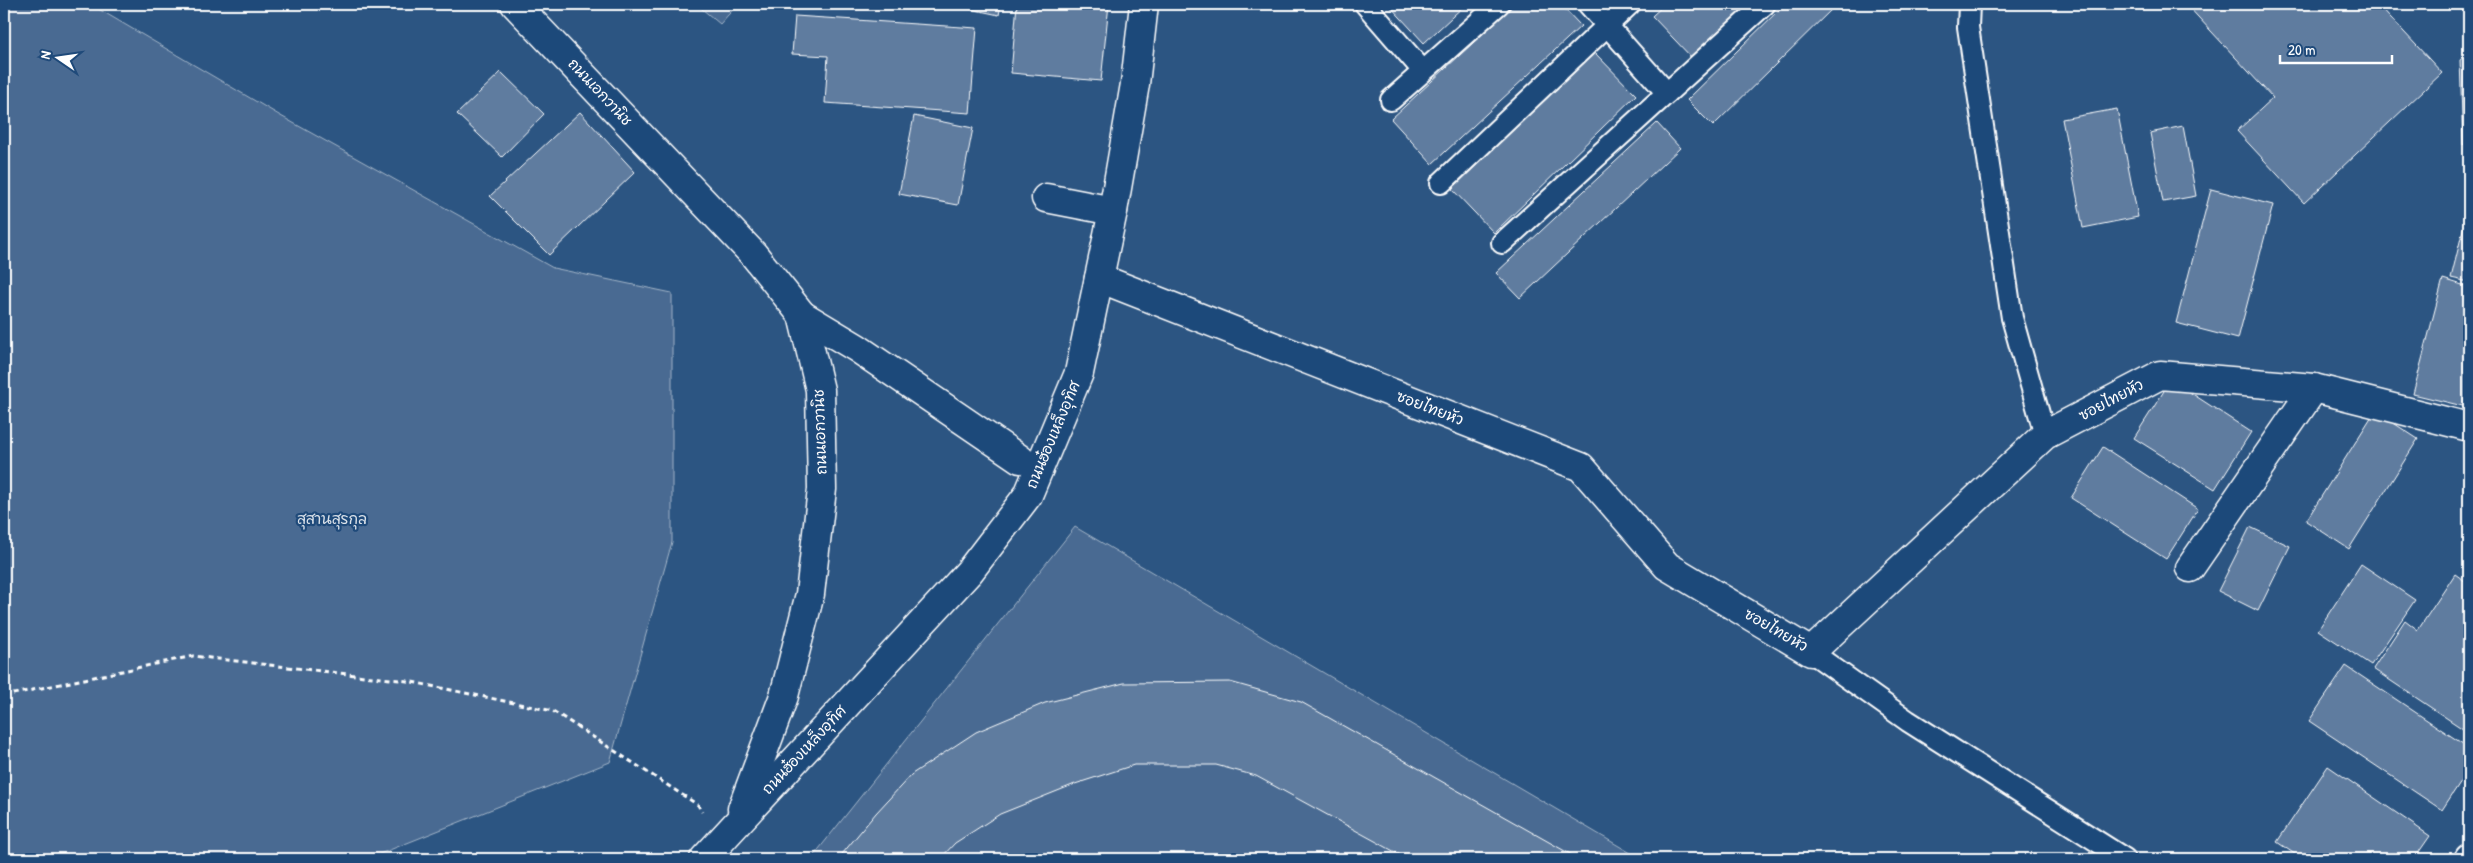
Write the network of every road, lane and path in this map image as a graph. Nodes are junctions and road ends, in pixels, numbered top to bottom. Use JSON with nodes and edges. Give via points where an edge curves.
{"nodes":[{"id":1,"x":516,"y":4,"type":"edge"},
{"id":2,"x":1144,"y":4,"type":"edge"},
{"id":3,"x":1365,"y":4,"type":"edge"},
{"id":4,"x":1588,"y":4,"type":"edge"},
{"id":5,"x":1630,"y":4,"type":"edge"},
{"id":6,"x":1765,"y":4,"type":"edge"},
{"id":7,"x":1969,"y":4,"type":"edge"},
{"id":8,"x":1491,"y":6,"type":"edge"},
{"id":9,"x":1607,"y":25,"type":"junction"},
{"id":10,"x":1423,"y":71,"type":"junction"},
{"id":11,"x":1667,"y":93,"type":"junction"},
{"id":12,"x":1391,"y":100,"type":"dead end"},
{"id":13,"x":1441,"y":183,"type":"dead end"},
{"id":14,"x":1046,"y":198,"type":"dead end"},
{"id":15,"x":1113,"y":211,"type":"junction"},
{"id":16,"x":1502,"y":243,"type":"dead end"},
{"id":17,"x":1099,"y":278,"type":"junction"},
{"id":18,"x":802,"y":315,"type":"junction"},
{"id":19,"x":864,"y":353,"type":"junction"},
{"id":20,"x":2314,"y":388,"type":"junction"},
{"id":21,"x":820,"y":390,"type":"junction"},
{"id":22,"x":2469,"y":428,"type":"edge"},
{"id":23,"x":1055,"y":430,"type":"junction"},
{"id":24,"x":2045,"y":435,"type":"junction"},
{"id":25,"x":1020,"y":459,"type":"junction"},
{"id":26,"x":1020,"y":505,"type":"junction"},
{"id":27,"x":2190,"y":568,"type":"dead end"},
{"id":28,"x":1811,"y":652,"type":"junction"},
{"id":29,"x":4,"y":696,"type":"edge"},
{"id":30,"x":784,"y":696,"type":"junction"},
{"id":31,"x":827,"y":726,"type":"junction"},
{"id":32,"x":737,"y":822,"type":"junction"},
{"id":33,"x":711,"y":852,"type":"edge"},
{"id":34,"x":2125,"y":859,"type":"edge"}],
"edges":[{"from":1,"to":18,"type":"street","name":"ถนนเอกวานิช","via":[[754,255]]},
{"from":2,"to":15,"type":"street","name":"ถนนฮ๋องเหล็งอุทิศ"},
{"from":3,"to":10,"type":"lane"},
{"from":4,"to":9,"type":"lane"},
{"from":5,"to":9,"type":"lane"},
{"from":6,"to":11,"type":"lane"},
{"from":7,"to":24,"type":"lane","via":[[1968,27],[2012,318]]},
{"from":8,"to":10,"type":"lane"},
{"from":9,"to":11,"type":"lane"},
{"from":9,"to":13,"type":"lane"},
{"from":10,"to":12,"type":"lane"},
{"from":11,"to":16,"type":"lane"},
{"from":14,"to":15,"type":"street"},
{"from":15,"to":17,"type":"street","name":"ถนนฮ๋องเหล็งอุทิศ"},
{"from":17,"to":23,"type":"street","name":"ถนนฮ๋องเหล็งอุทิศ","via":[[1079,373]]},
{"from":17,"to":28,"type":"street","name":"ซอยไทยหัว","via":[[1581,467],[1667,566]]},
{"from":18,"to":19,"type":"street"},
{"from":18,"to":21,"type":"street","name":"ถนนเอกวานิช"},
{"from":19,"to":21,"type":"street","via":[[844,351],[825,368]]},
{"from":19,"to":25,"type":"street"},
{"from":20,"to":22,"type":"street","name":"ซอยไทยหัว"},
{"from":20,"to":24,"type":"street","name":"ซอยไทยหัว","via":[[2160,374]]},
{"from":20,"to":27,"type":"street"},
{"from":21,"to":30,"type":"street","name":"ถนนเอกวานิช","via":[[821,498],[810,594]]},
{"from":23,"to":25,"type":"street"},
{"from":23,"to":26,"type":"street","name":"ถนนฮ๋องเหล็งอุทิศ","via":[[1028,495]]},
{"from":24,"to":28,"type":"street","name":"ซอยไทยหัว"},
{"from":25,"to":26,"type":"street"},
{"from":26,"to":31,"type":"street","name":"ถนนฮ๋องเหล็งอุทิศ","via":[[969,572]]},
{"from":28,"to":34,"type":"lane","via":[[1908,720]]},
{"from":29,"to":33,"type":"path","via":[[193,656],[407,681],[553,711],[698,805]]},
{"from":30,"to":31,"type":"street","via":[[784,712],[798,735]]},
{"from":30,"to":32,"type":"street","name":"ถนนเอกวานิช"},
{"from":31,"to":32,"type":"street","name":"ถนนฮ๋องเหล็งอุทิศ"},
{"from":32,"to":33,"type":"street","name":"ถนนเอกวานิช"}]}
